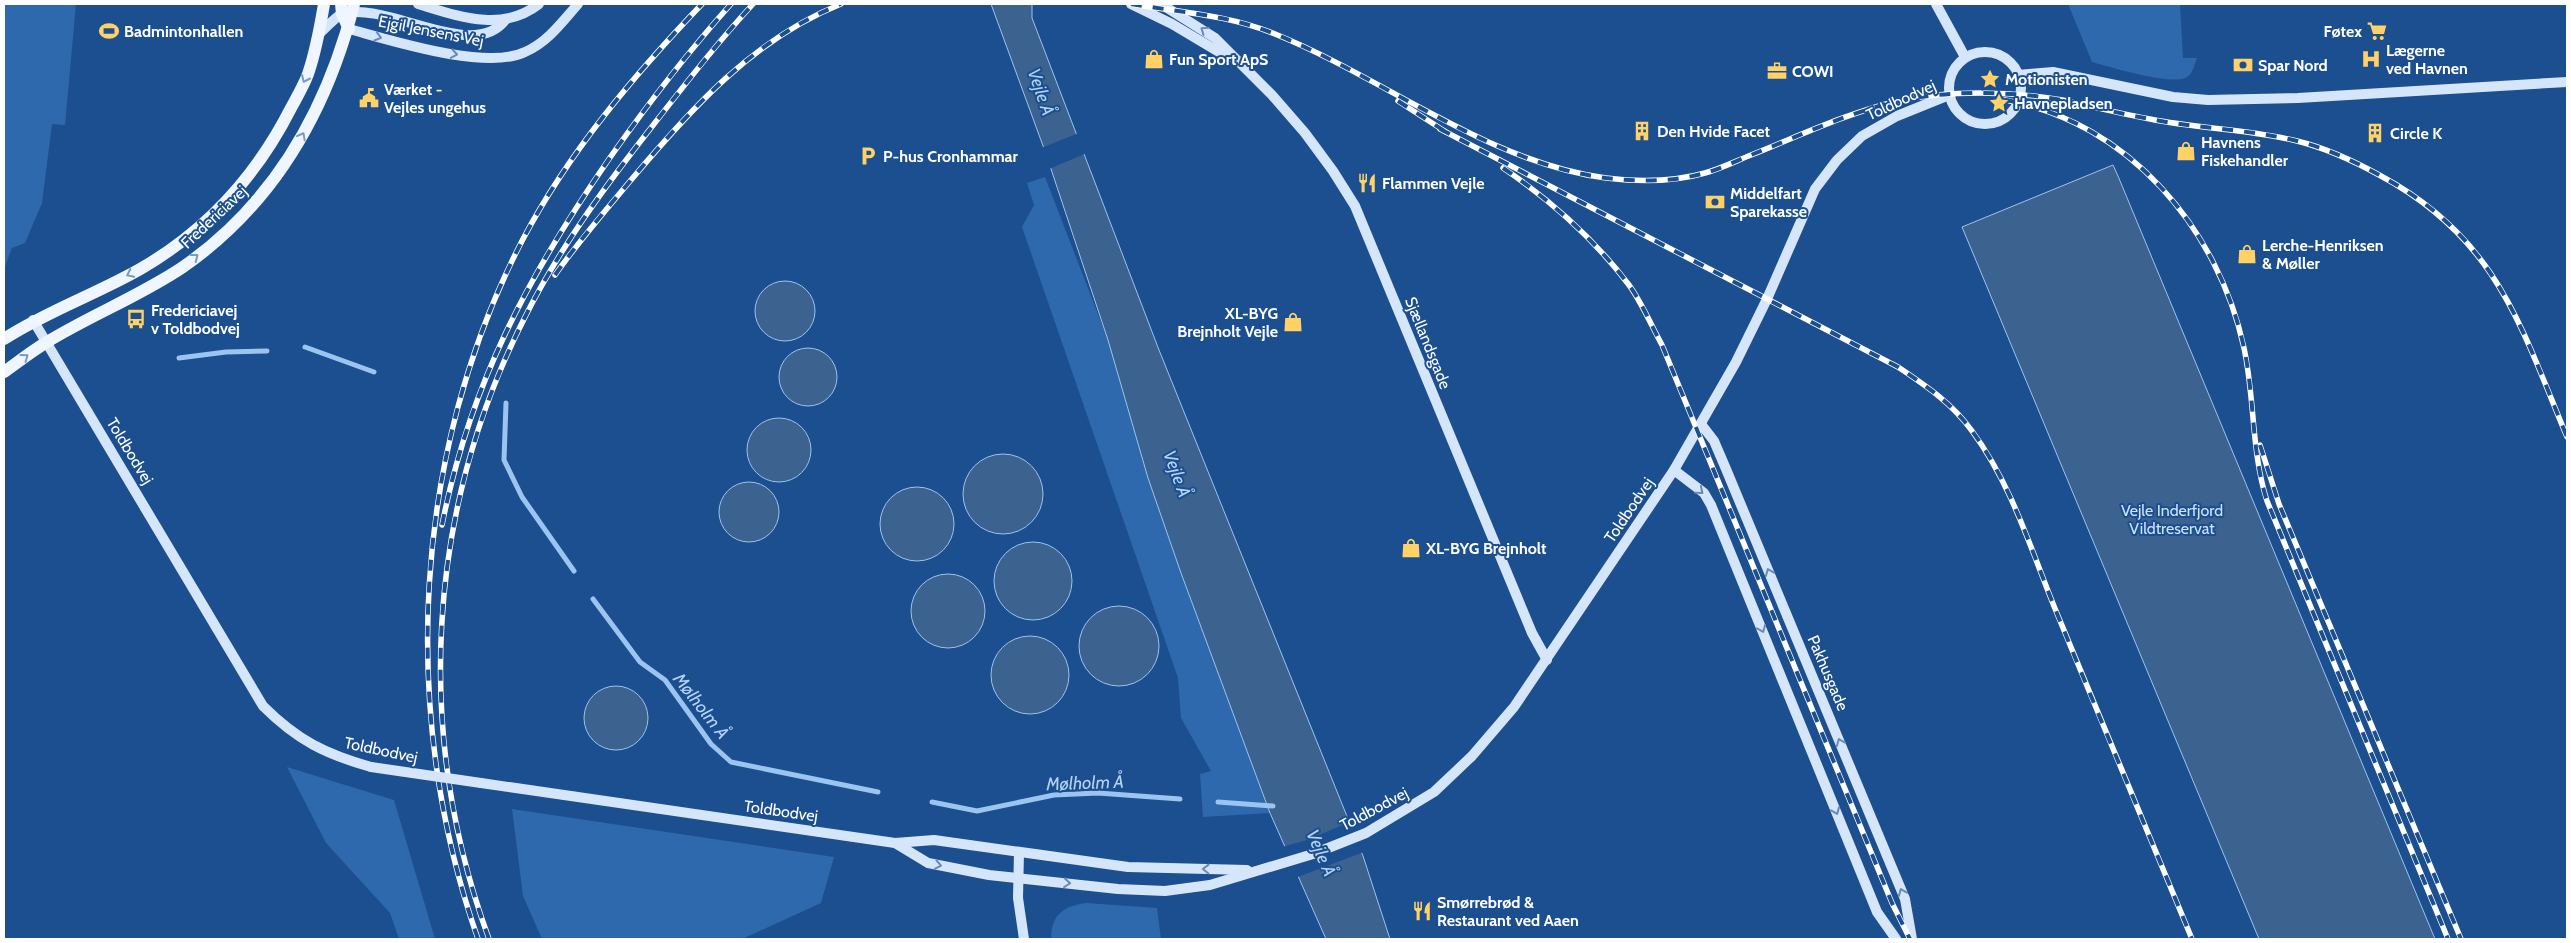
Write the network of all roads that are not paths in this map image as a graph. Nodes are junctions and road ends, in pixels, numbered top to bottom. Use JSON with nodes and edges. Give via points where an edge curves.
{"nodes":[{"id":1,"x":324,"y":4,"type":"edge"},
{"id":2,"x":418,"y":4,"type":"edge"},
{"id":3,"x":538,"y":4,"type":"edge"},
{"id":4,"x":578,"y":4,"type":"edge"},
{"id":5,"x":1132,"y":4,"type":"edge"},
{"id":6,"x":1161,"y":4,"type":"edge"},
{"id":7,"x":1936,"y":4,"type":"edge"},
{"id":8,"x":347,"y":8,"type":"edge"},
{"id":9,"x":506,"y":19,"type":"junction"},
{"id":10,"x":349,"y":29,"type":"junction"},
{"id":11,"x":319,"y":34,"type":"junction"},
{"id":12,"x":1965,"y":57,"type":"junction"},
{"id":13,"x":1238,"y":64,"type":"junction"},
{"id":14,"x":2018,"y":74,"type":"junction"},
{"id":15,"x":2567,"y":82,"type":"edge"},
{"id":16,"x":1949,"y":94,"type":"junction"},
{"id":17,"x":33,"y":320,"type":"junction"},
{"id":18,"x":4,"y":339,"type":"edge"},
{"id":19,"x":47,"y":342,"type":"junction"},
{"id":20,"x":4,"y":372,"type":"edge"},
{"id":21,"x":1701,"y":424,"type":"junction"},
{"id":22,"x":1674,"y":470,"type":"junction"},
{"id":23,"x":1547,"y":660,"type":"junction"},
{"id":24,"x":895,"y":843,"type":"junction"},
{"id":25,"x":1019,"y":852,"type":"junction"},
{"id":26,"x":1255,"y":870,"type":"junction"},
{"id":27,"x":1018,"y":879,"type":"junction"},
{"id":28,"x":1024,"y":939,"type":"edge"},
{"id":29,"x":1896,"y":939,"type":"edge"},
{"id":30,"x":1912,"y":939,"type":"edge"}],
"edges":[{"from":1,"to":11,"type":"main road","name":"Fredericiavej"},
{"from":2,"to":9,"type":"main road","name":"Ejgil Jensens Vej","via":[[488,22]]},
{"from":3,"to":9,"type":"main road","name":"Ejgil Jensens Vej"},
{"from":10,"to":4,"type":"main road","name":"Ejgil Jensens Vej","one_way":true,"via":[[406,45],[474,57],[508,57],[544,42]]},
{"from":5,"to":13,"type":"main road","name":"Sjællandsgade"},
{"from":13,"to":6,"type":"main road","name":"Sjællandsgade","one_way":true,"via":[[1215,38]]},
{"from":7,"to":12,"type":"main road"},
{"from":8,"to":9,"type":"main road","via":[[369,8],[463,33],[488,32],[500,27]]},
{"from":8,"to":10,"type":"main road"},
{"from":8,"to":11,"type":"main road"},
{"from":19,"to":10,"type":"main road","name":"Fredericiavej","one_way":true,"via":[[183,266],[207,248],[268,188],[299,143],[324,95]]},
{"from":11,"to":17,"type":"main road","name":"Fredericiavej","one_way":true,"via":[[307,76],[285,120],[261,161],[221,209],[172,249],[141,269]]},
{"from":12,"to":14,"type":"main road","via":[[1975,53],[1996,54],[2005,58]]},
{"from":12,"to":16,"type":"main road","via":[[1952,73]]},
{"from":13,"to":23,"type":"main road","name":"Sjællandsgade","via":[[1305,132],[1355,206],[1532,633]]},
{"from":14,"to":15,"type":"main road","via":[[2053,72],[2173,97],[2208,100]]},
{"from":14,"to":16,"type":"main road","via":[[2018,102],[2006,116],[1991,124],[1980,124],[1960,114]]},
{"from":16,"to":21,"type":"main road","name":"Toldbodvej","via":[[1862,136],[1836,160],[1815,188],[1767,299]]},
{"from":17,"to":18,"type":"main road","name":"Fredericiavej"},
{"from":17,"to":19,"type":"main road","name":"Toldbodvej"},
{"from":20,"to":19,"type":"main road","name":"Fredericiavej","one_way":true},
{"from":19,"to":24,"type":"main road","name":"Toldbodvej","bridge":true,"via":[[263,706],[306,742],[336,757],[372,766]]},
{"from":21,"to":22,"type":"main road","name":"Toldbodvej"},
{"from":30,"to":21,"type":"main road","name":"Pakhusgade","one_way":true,"via":[[1905,899],[1714,441]]},
{"from":22,"to":23,"type":"main road","name":"Toldbodvej"},
{"from":22,"to":29,"type":"main road","one_way":true,"via":[[1704,493],[1711,505],[1877,912]]},
{"from":23,"to":26,"type":"main road","name":"Toldbodvej","via":[[1514,707],[1434,792],[1366,833],[1322,851]]},
{"from":24,"to":25,"type":"main road","name":"Toldbodvej","via":[[934,840]]},
{"from":24,"to":27,"type":"main road","name":"Toldbodvej","one_way":true,"via":[[928,863]]},
{"from":26,"to":25,"type":"main road","name":"Toldbodvej","one_way":true,"via":[[1128,867]]},
{"from":25,"to":27,"type":"main road"},
{"from":27,"to":26,"type":"main road","name":"Toldbodvej","one_way":true,"via":[[1165,891],[1210,885]]},
{"from":27,"to":28,"type":"main road","via":[[1018,908]]}]}
